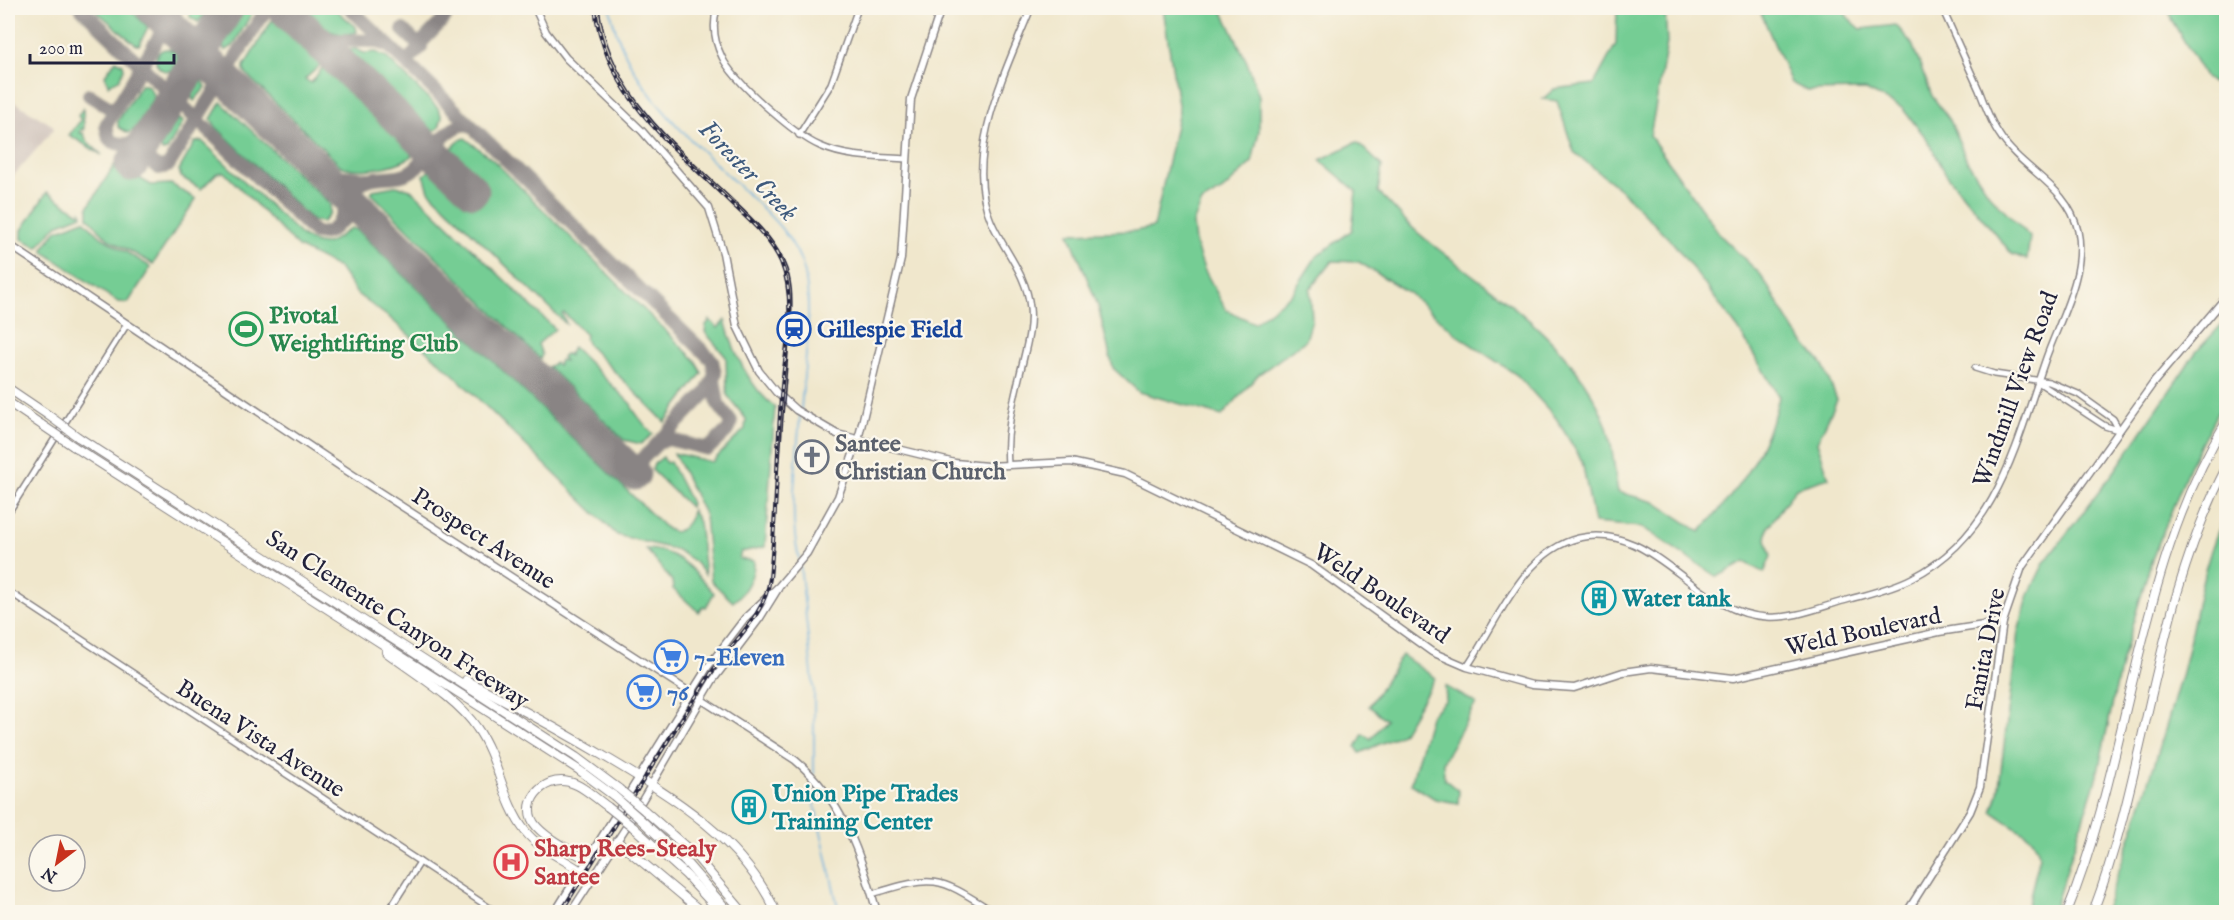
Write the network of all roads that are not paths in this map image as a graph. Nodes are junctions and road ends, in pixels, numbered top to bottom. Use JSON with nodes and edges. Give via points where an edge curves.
{"nodes":[{"id":1,"x":535,"y":8,"type":"edge"},
{"id":2,"x":717,"y":8,"type":"edge"},
{"id":3,"x":858,"y":8,"type":"edge"},
{"id":4,"x":941,"y":8,"type":"edge"},
{"id":5,"x":1031,"y":8,"type":"edge"},
{"id":6,"x":1942,"y":8,"type":"edge"},
{"id":7,"x":799,"y":135,"type":"junction"},
{"id":8,"x":906,"y":159,"type":"junction"},
{"id":9,"x":8,"y":244,"type":"edge"},
{"id":10,"x":2226,"y":297,"type":"edge"},
{"id":11,"x":128,"y":324,"type":"junction"},
{"id":12,"x":1975,"y":368,"type":"dead end"},
{"id":13,"x":2038,"y":382,"type":"junction"},
{"id":14,"x":8,"y":388,"type":"edge"},
{"id":15,"x":8,"y":402,"type":"edge"},
{"id":16,"x":2226,"y":422,"type":"edge"},
{"id":17,"x":2119,"y":430,"type":"junction"},
{"id":18,"x":858,"y":440,"type":"junction"},
{"id":19,"x":1008,"y":464,"type":"junction"},
{"id":20,"x":2226,"y":468,"type":"edge"},
{"id":21,"x":8,"y":513,"type":"edge"},
{"id":22,"x":779,"y":586,"type":"junction"},
{"id":23,"x":8,"y":591,"type":"edge"},
{"id":24,"x":324,"y":607,"type":"junction"},
{"id":25,"x":2003,"y":622,"type":"junction"},
{"id":26,"x":427,"y":661,"type":"junction"},
{"id":27,"x":1467,"y":667,"type":"junction"},
{"id":28,"x":692,"y":693,"type":"junction"},
{"id":29,"x":702,"y":699,"type":"junction"},
{"id":30,"x":640,"y":778,"type":"junction"},
{"id":31,"x":652,"y":785,"type":"junction"},
{"id":32,"x":617,"y":841,"type":"junction"},
{"id":33,"x":588,"y":860,"type":"junction"},
{"id":34,"x":420,"y":862,"type":"junction"},
{"id":35,"x":581,"y":871,"type":"junction"},
{"id":36,"x":872,"y":894,"type":"junction"},
{"id":37,"x":388,"y":912,"type":"edge"},
{"id":38,"x":496,"y":912,"type":"edge"},
{"id":39,"x":555,"y":912,"type":"edge"},
{"id":40,"x":571,"y":912,"type":"edge"},
{"id":41,"x":702,"y":912,"type":"edge"},
{"id":42,"x":720,"y":912,"type":"edge"},
{"id":43,"x":729,"y":912,"type":"edge"},
{"id":44,"x":742,"y":912,"type":"edge"},
{"id":45,"x":776,"y":912,"type":"edge"},
{"id":46,"x":877,"y":912,"type":"edge"},
{"id":47,"x":994,"y":912,"type":"edge"},
{"id":48,"x":1907,"y":912,"type":"edge"},
{"id":49,"x":2067,"y":912,"type":"edge"},
{"id":50,"x":2094,"y":912,"type":"edge"}],
"edges":[{"from":1,"to":18,"type":"main road","name":"Weld Boulevard","via":[[546,32],[566,58],[642,131],[709,208],[734,318],[759,370],[788,403],[811,421]]},
{"from":2,"to":7,"type":"street","via":[[714,29],[723,59],[732,73]]},
{"from":3,"to":7,"type":"street","via":[[831,84]]},
{"from":4,"to":8,"type":"main road","via":[[911,99]]},
{"from":5,"to":19,"type":"street","via":[[990,110],[982,180],[991,221],[1021,273],[1030,308],[1029,337],[1007,429]]},
{"from":6,"to":13,"type":"street","name":"Windmill View Road","via":[[2000,137],[2022,162],[2058,192],[2076,225],[2080,248],[2077,271]]},
{"from":7,"to":8,"type":"street","via":[[844,154]]},
{"from":8,"to":18,"type":"main road","via":[[901,260]]},
{"from":9,"to":11,"type":"main road","name":"Prospect Avenue"},
{"from":10,"to":17,"type":"main road","name":"Fanita Drive","via":[[2184,344]]},
{"from":11,"to":21,"type":"street"},
{"from":11,"to":28,"type":"main road","name":"Prospect Avenue","via":[[341,467]]},
{"from":12,"to":13,"type":"street"},
{"from":13,"to":17,"type":"street","via":[[2105,426]]},
{"from":13,"to":17,"type":"street","via":[[2049,382],[2078,394],[2114,419]]},
{"from":13,"to":27,"type":"street","name":"Windmill View Road","via":[[2004,480],[1987,512],[1951,552],[1912,578],[1790,616],[1760,617],[1718,603],[1632,543],[1609,537],[1577,539],[1554,548],[1533,564]]},
{"from":14,"to":26,"type":"highway","name":"San Clemente Canyon Freeway","bridge":true},
{"from":15,"to":24,"type":"highway","name":"San Clemente Canyon Freeway","bridge":true},
{"from":16,"to":49,"type":"highway","via":[[2198,476],[2159,574],[2101,808]]},
{"from":17,"to":25,"type":"main road","name":"Fanita Drive","via":[[2022,567]]},
{"from":18,"to":19,"type":"main road","name":"Weld Boulevard","via":[[955,464]]},
{"from":18,"to":22,"type":"main road","via":[[838,497],[807,553]]},
{"from":19,"to":27,"type":"main road","name":"Weld Boulevard","via":[[1071,462],[1143,482],[1311,565],[1358,596],[1416,643]]},
{"from":20,"to":50,"type":"highway","via":[[2199,530],[2176,602],[2126,808]]},
{"from":22,"to":28,"type":"main road","via":[[745,618]]},
{"from":22,"to":29,"type":"main road"},
{"from":23,"to":34,"type":"street","name":"Buena Vista Avenue"},
{"from":24,"to":35,"type":"highway","via":[[462,711],[486,742],[525,831]]},
{"from":24,"to":43,"type":"highway","name":"San Clemente Canyon Freeway","bridge":true,"via":[[614,796],[684,860]]},
{"from":25,"to":27,"type":"main road","name":"Weld Boulevard","via":[[1939,632],[1733,678],[1651,668],[1561,689]]},
{"from":25,"to":48,"type":"main road","name":"Fanita Drive","via":[[1980,786],[1970,812]]},
{"from":26,"to":30,"type":"highway","via":[[547,722]]},
{"from":26,"to":44,"type":"highway","name":"San Clemente Canyon Freeway","bridge":true,"via":[[619,789],[694,854]]},
{"from":28,"to":29,"type":"main road","name":"Prospect Avenue"},
{"from":28,"to":30,"type":"main road"},
{"from":29,"to":31,"type":"main road"},
{"from":29,"to":36,"type":"main road","name":"Prospect Avenue","via":[[801,765],[820,783],[849,828]]},
{"from":30,"to":31,"type":"highway"},
{"from":30,"to":33,"type":"main road"},
{"from":31,"to":32,"type":"main road"},
{"from":31,"to":45,"type":"highway","via":[[704,821],[732,848],[758,879]]},
{"from":32,"to":40,"type":"main road"},
{"from":32,"to":41,"type":"highway"},
{"from":33,"to":35,"type":"main road"},
{"from":33,"to":42,"type":"highway","bridge":true,"via":[[536,827],[530,812],[532,798],[542,786],[571,782],[608,807],[678,867]]},
{"from":34,"to":37,"type":"street"},
{"from":34,"to":38,"type":"street","name":"Buena Vista Avenue"},
{"from":35,"to":39,"type":"main road"},
{"from":36,"to":46,"type":"main road","name":"Prospect Avenue"},
{"from":36,"to":47,"type":"street","via":[[914,881],[939,882]]}]}
